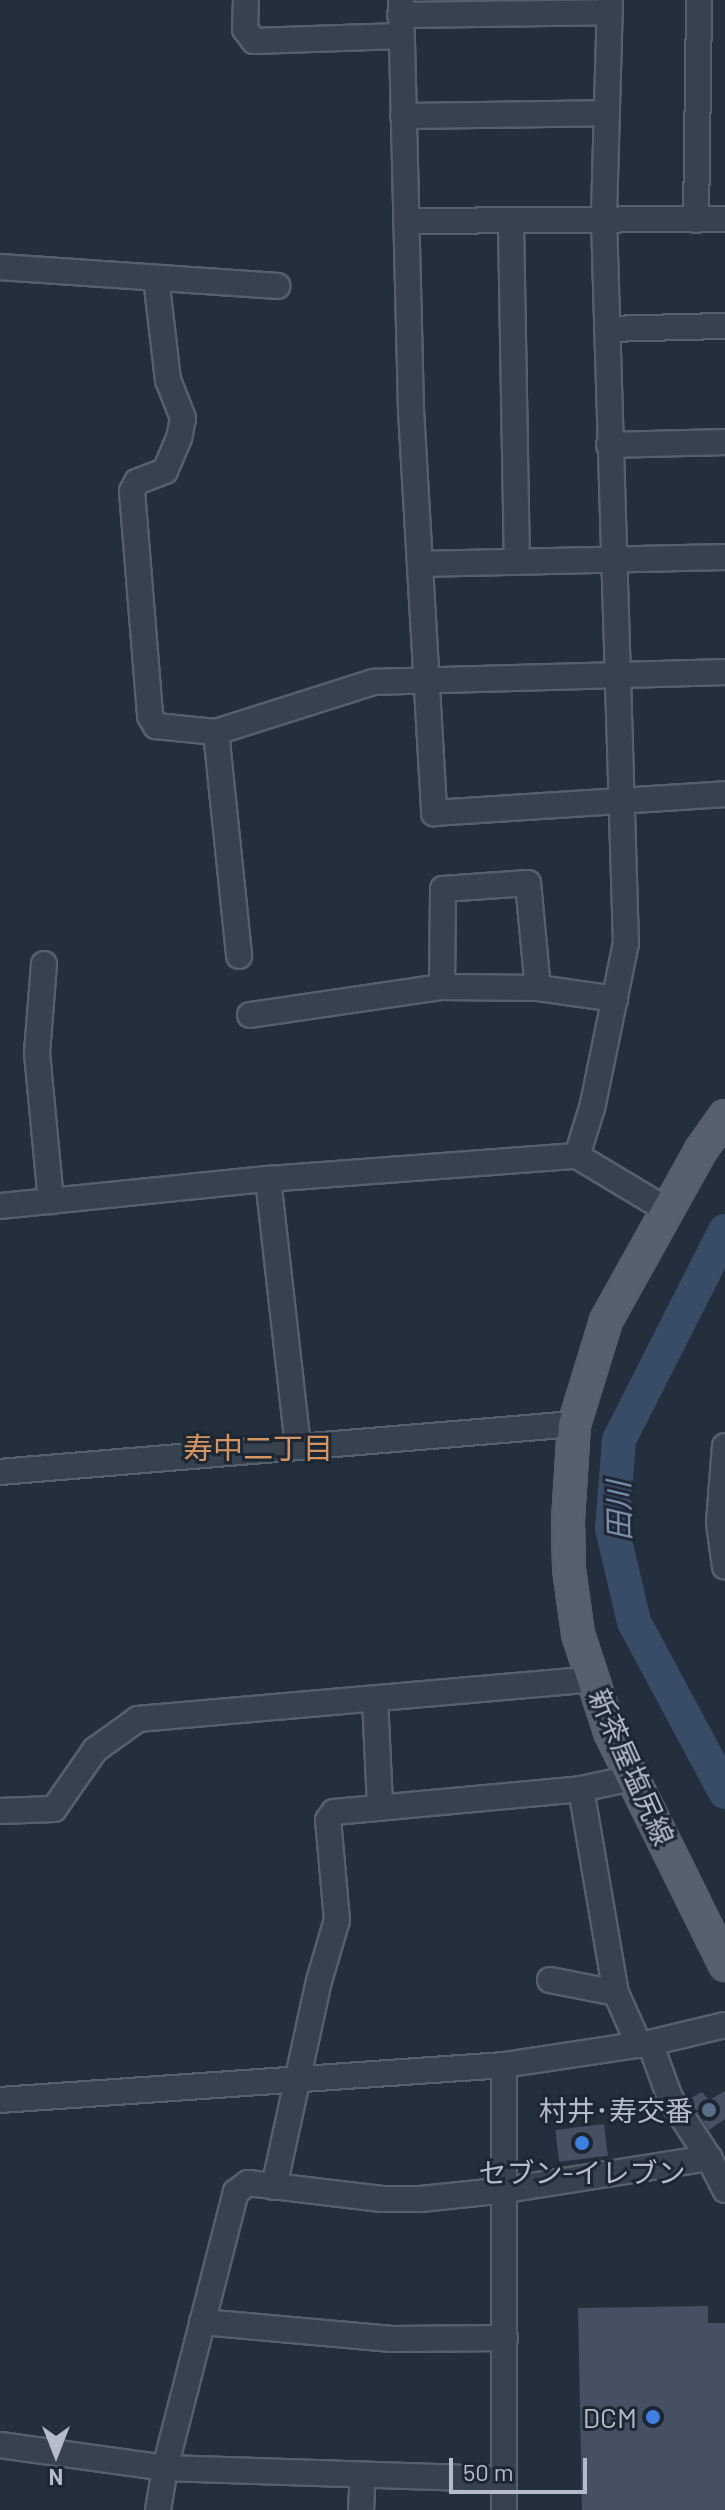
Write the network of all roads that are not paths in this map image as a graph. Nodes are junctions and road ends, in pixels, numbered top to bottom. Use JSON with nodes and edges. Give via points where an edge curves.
{"nodes":[{"id":1,"x":246,"y":0,"type":"edge"},
{"id":2,"x":699,"y":0,"type":"edge"},
{"id":3,"x":610,"y":6,"type":"edge"},
{"id":4,"x":400,"y":17,"type":"edge"},
{"id":5,"x":607,"y":113,"type":"junction"},
{"id":6,"x":403,"y":116,"type":"junction"},
{"id":7,"x":725,"y":219,"type":"edge"},
{"id":8,"x":604,"y":220,"type":"junction"},
{"id":9,"x":696,"y":220,"type":"junction"},
{"id":10,"x":406,"y":221,"type":"junction"},
{"id":11,"x":511,"y":223,"type":"junction"},
{"id":12,"x":0,"y":267,"type":"edge"},
{"id":13,"x":156,"y":278,"type":"junction"},
{"id":14,"x":277,"y":286,"type":"dead end"},
{"id":15,"x":725,"y":326,"type":"edge"},
{"id":16,"x":607,"y":329,"type":"junction"},
{"id":17,"x":725,"y":442,"type":"edge"},
{"id":18,"x":609,"y":445,"type":"junction"},
{"id":19,"x":725,"y":557,"type":"edge"},
{"id":20,"x":613,"y":561,"type":"junction"},
{"id":21,"x":517,"y":562,"type":"junction"},
{"id":22,"x":421,"y":564,"type":"junction"},
{"id":23,"x":725,"y":672,"type":"edge"},
{"id":24,"x":618,"y":673,"type":"junction"},
{"id":25,"x":427,"y":682,"type":"junction"},
{"id":26,"x":216,"y":732,"type":"junction"},
{"id":27,"x":725,"y":794,"type":"edge"},
{"id":28,"x":620,"y":801,"type":"junction"},
{"id":29,"x":239,"y":956,"type":"dead end"},
{"id":30,"x":44,"y":964,"type":"dead end"},
{"id":31,"x":442,"y":987,"type":"junction"},
{"id":32,"x":538,"y":988,"type":"junction"},
{"id":33,"x":615,"y":999,"type":"junction"},
{"id":34,"x":250,"y":1015,"type":"dead end"},
{"id":35,"x":725,"y":1116,"type":"edge"},
{"id":36,"x":577,"y":1156,"type":"junction"},
{"id":37,"x":268,"y":1179,"type":"junction"},
{"id":38,"x":51,"y":1201,"type":"junction"},
{"id":39,"x":0,"y":1206,"type":"edge"},
{"id":40,"x":667,"y":1210,"type":"junction"},
{"id":41,"x":562,"y":1425,"type":"dead end"},
{"id":42,"x":298,"y":1445,"type":"junction"},
{"id":43,"x":725,"y":1446,"type":"edge"},
{"id":44,"x":0,"y":1472,"type":"edge"},
{"id":45,"x":725,"y":1567,"type":"edge"},
{"id":46,"x":592,"y":1679,"type":"junction"},
{"id":47,"x":375,"y":1699,"type":"junction"},
{"id":48,"x":632,"y":1778,"type":"junction"},
{"id":49,"x":581,"y":1789,"type":"junction"},
{"id":50,"x":380,"y":1806,"type":"junction"},
{"id":51,"x":0,"y":1811,"type":"edge"},
{"id":52,"x":725,"y":1965,"type":"edge"},
{"id":53,"x":550,"y":1980,"type":"dead end"},
{"id":54,"x":616,"y":1993,"type":"junction"},
{"id":55,"x":725,"y":2025,"type":"edge"},
{"id":56,"x":644,"y":2044,"type":"junction"},
{"id":57,"x":504,"y":2065,"type":"junction"},
{"id":58,"x":298,"y":2079,"type":"junction"},
{"id":59,"x":0,"y":2100,"type":"edge"},
{"id":60,"x":709,"y":2158,"type":"junction"},
{"id":61,"x":274,"y":2187,"type":"junction"},
{"id":62,"x":506,"y":2190,"type":"junction"},
{"id":63,"x":725,"y":2190,"type":"edge"},
{"id":64,"x":202,"y":2322,"type":"junction"},
{"id":65,"x":505,"y":2338,"type":"junction"},
{"id":66,"x":0,"y":2445,"type":"edge"},
{"id":67,"x":165,"y":2468,"type":"junction"},
{"id":68,"x":363,"y":2475,"type":"junction"},
{"id":69,"x":504,"y":2479,"type":"junction"},
{"id":70,"x":158,"y":2510,"type":"edge"},
{"id":71,"x":361,"y":2510,"type":"edge"},
{"id":72,"x":504,"y":2510,"type":"edge"}],
"edges":[{"from":1,"to":4,"type":"street","via":[[245,29],[254,41]]},
{"from":2,"to":9,"type":"street"},
{"from":3,"to":4,"type":"street"},
{"from":3,"to":5,"type":"street"},
{"from":4,"to":6,"type":"street"},
{"from":5,"to":6,"type":"street"},
{"from":5,"to":8,"type":"street"},
{"from":6,"to":10,"type":"street"},
{"from":7,"to":9,"type":"street"},
{"from":8,"to":9,"type":"street"},
{"from":8,"to":11,"type":"street"},
{"from":8,"to":16,"type":"street"},
{"from":10,"to":11,"type":"street"},
{"from":10,"to":22,"type":"street"},
{"from":11,"to":21,"type":"street"},
{"from":12,"to":13,"type":"street"},
{"from":13,"to":14,"type":"street"},
{"from":13,"to":26,"type":"street","via":[[168,380],[183,418],[165,471],[137,482],[132,491],[150,716],[156,726]]},
{"from":15,"to":16,"type":"street"},
{"from":16,"to":18,"type":"street"},
{"from":17,"to":18,"type":"street"},
{"from":18,"to":20,"type":"street"},
{"from":19,"to":20,"type":"street"},
{"from":20,"to":21,"type":"street"},
{"from":20,"to":24,"type":"street"},
{"from":21,"to":22,"type":"street"},
{"from":22,"to":25,"type":"street"},
{"from":23,"to":24,"type":"street"},
{"from":24,"to":25,"type":"street"},
{"from":24,"to":28,"type":"street"},
{"from":25,"to":26,"type":"street","via":[[374,682]]},
{"from":25,"to":28,"type":"street","via":[[434,813]]},
{"from":26,"to":29,"type":"street"},
{"from":27,"to":28,"type":"street"},
{"from":28,"to":33,"type":"street","via":[[626,943]]},
{"from":30,"to":38,"type":"street","via":[[37,1053]]},
{"from":31,"to":32,"type":"street"},
{"from":31,"to":32,"type":"street","via":[[443,889],[528,883]]},
{"from":31,"to":34,"type":"street"},
{"from":32,"to":33,"type":"street"},
{"from":33,"to":36,"type":"street"},
{"from":35,"to":40,"type":"main road","name":"新茶屋塩尻線"},
{"from":36,"to":37,"type":"street"},
{"from":36,"to":40,"type":"street"},
{"from":37,"to":38,"type":"street"},
{"from":37,"to":42,"type":"street"},
{"from":38,"to":39,"type":"street"},
{"from":40,"to":46,"type":"main road","name":"新茶屋塩尻線","via":[[606,1321],[574,1425],[569,1569],[578,1634]]},
{"from":41,"to":42,"type":"street"},
{"from":42,"to":44,"type":"street"},
{"from":43,"to":45,"type":"street","via":[[719,1523]]},
{"from":46,"to":47,"type":"street"},
{"from":46,"to":48,"type":"main road","name":"新茶屋塩尻線"},
{"from":47,"to":50,"type":"street"},
{"from":47,"to":51,"type":"street","via":[[138,1719],[95,1750],[54,1809]]},
{"from":48,"to":49,"type":"street"},
{"from":48,"to":52,"type":"main road","name":"新茶屋塩尻線"},
{"from":49,"to":50,"type":"street"},
{"from":49,"to":54,"type":"street"},
{"from":50,"to":58,"type":"street","via":[[334,1812],[328,1820],[337,1920]]},
{"from":53,"to":54,"type":"street"},
{"from":54,"to":56,"type":"street"},
{"from":55,"to":56,"type":"street"},
{"from":56,"to":57,"type":"street"},
{"from":56,"to":60,"type":"street","via":[[670,2098]]},
{"from":57,"to":58,"type":"street"},
{"from":57,"to":62,"type":"street"},
{"from":58,"to":59,"type":"street"},
{"from":58,"to":61,"type":"street"},
{"from":60,"to":62,"type":"street"},
{"from":60,"to":63,"type":"street"},
{"from":61,"to":62,"type":"street","via":[[382,2199]]},
{"from":61,"to":64,"type":"street","via":[[248,2183],[236,2192]]},
{"from":62,"to":65,"type":"street"},
{"from":64,"to":65,"type":"street","via":[[392,2339]]},
{"from":64,"to":67,"type":"street"},
{"from":65,"to":69,"type":"street"},
{"from":66,"to":67,"type":"street"},
{"from":67,"to":68,"type":"street"},
{"from":67,"to":70,"type":"street"},
{"from":68,"to":69,"type":"street"},
{"from":68,"to":71,"type":"street"},
{"from":69,"to":72,"type":"street"}]}
